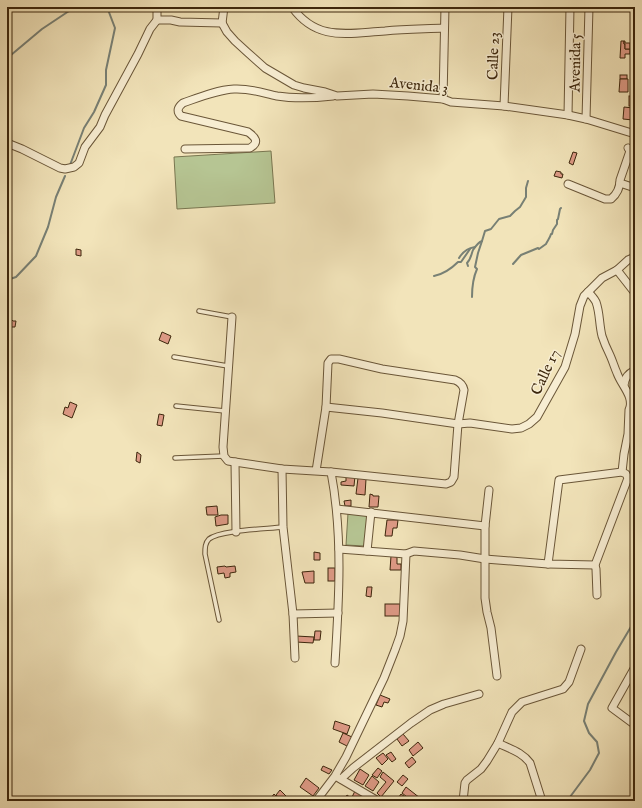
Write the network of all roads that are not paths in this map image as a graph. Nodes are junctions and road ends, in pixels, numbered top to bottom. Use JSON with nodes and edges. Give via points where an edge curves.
{"nodes":[{"id":1,"x":157,"y":7,"type":"edge"},
{"id":2,"x":224,"y":7,"type":"edge"},
{"id":3,"x":292,"y":7,"type":"edge"},
{"id":4,"x":445,"y":7,"type":"edge"},
{"id":5,"x":508,"y":7,"type":"edge"},
{"id":6,"x":570,"y":7,"type":"edge"},
{"id":7,"x":589,"y":7,"type":"edge"},
{"id":8,"x":157,"y":20,"type":"junction"},
{"id":9,"x":222,"y":23,"type":"junction"},
{"id":10,"x":444,"y":28,"type":"junction"},
{"id":11,"x":337,"y":96,"type":"junction"},
{"id":12,"x":443,"y":99,"type":"junction"},
{"id":13,"x":504,"y":106,"type":"junction"},
{"id":14,"x":568,"y":116,"type":"junction"},
{"id":15,"x":586,"y":119,"type":"junction"},
{"id":16,"x":635,"y":134,"type":"edge"},
{"id":17,"x":7,"y":143,"type":"edge"},
{"id":18,"x":628,"y":148,"type":"dead end"},
{"id":19,"x":185,"y":150,"type":"dead end"},
{"id":20,"x":620,"y":183,"type":"junction"},
{"id":21,"x":568,"y":184,"type":"dead end"},
{"id":22,"x":635,"y":188,"type":"edge"},
{"id":23,"x":635,"y":257,"type":"edge"},
{"id":24,"x":617,"y":270,"type":"junction"},
{"id":25,"x":588,"y":292,"type":"junction"},
{"id":26,"x":635,"y":293,"type":"edge"},
{"id":27,"x":199,"y":311,"type":"dead end"},
{"id":28,"x":232,"y":317,"type":"joint"},
{"id":29,"x":174,"y":357,"type":"dead end"},
{"id":30,"x":228,"y":366,"type":"junction"},
{"id":31,"x":635,"y":370,"type":"edge"},
{"id":32,"x":624,"y":385,"type":"junction"},
{"id":33,"x":176,"y":406,"type":"dead end"},
{"id":34,"x":326,"y":407,"type":"junction"},
{"id":35,"x":633,"y":407,"type":"edge"},
{"id":36,"x":225,"y":411,"type":"junction"},
{"id":37,"x":458,"y":424,"type":"junction"},
{"id":38,"x":224,"y":456,"type":"junction"},
{"id":39,"x":175,"y":458,"type":"dead end"},
{"id":40,"x":235,"y":462,"type":"junction"},
{"id":41,"x":282,"y":469,"type":"junction"},
{"id":42,"x":316,"y":471,"type":"junction"},
{"id":43,"x":331,"y":472,"type":"junction"},
{"id":44,"x":622,"y":472,"type":"junction"},
{"id":45,"x":489,"y":490,"type":"dead end"},
{"id":46,"x":337,"y":509,"type":"junction"},
{"id":47,"x":371,"y":512,"type":"junction"},
{"id":48,"x":485,"y":526,"type":"junction"},
{"id":49,"x":283,"y":527,"type":"junction"},
{"id":50,"x":236,"y":532,"type":"junction"},
{"id":51,"x":339,"y":549,"type":"junction"},
{"id":52,"x":367,"y":551,"type":"junction"},
{"id":53,"x":406,"y":554,"type":"junction"},
{"id":54,"x":485,"y":559,"type":"junction"},
{"id":55,"x":548,"y":564,"type":"junction"},
{"id":56,"x":595,"y":565,"type":"junction"},
{"id":57,"x":597,"y":595,"type":"dead end"},
{"id":58,"x":338,"y":613,"type":"junction"},
{"id":59,"x":292,"y":614,"type":"junction"},
{"id":60,"x":219,"y":620,"type":"dead end"},
{"id":61,"x":581,"y":650,"type":"dead end"},
{"id":62,"x":295,"y":658,"type":"dead end"},
{"id":63,"x":335,"y":663,"type":"dead end"},
{"id":64,"x":635,"y":667,"type":"edge"},
{"id":65,"x":497,"y":676,"type":"dead end"},
{"id":66,"x":479,"y":694,"type":"dead end"},
{"id":67,"x":635,"y":725,"type":"edge"},
{"id":68,"x":498,"y":743,"type":"junction"},
{"id":69,"x":338,"y":777,"type":"junction"},
{"id":70,"x":316,"y":801,"type":"edge"},
{"id":71,"x":378,"y":801,"type":"edge"},
{"id":72,"x":463,"y":801,"type":"edge"},
{"id":73,"x":542,"y":801,"type":"edge"}],
"edges":[{"from":1,"to":8,"type":"street"},
{"from":2,"to":9,"type":"street"},
{"from":3,"to":10,"type":"street","via":[[297,15],[315,28],[338,34]]},
{"from":4,"to":10,"type":"street"},
{"from":5,"to":13,"type":"street","name":"Calle 23"},
{"from":6,"to":14,"type":"street"},
{"from":7,"to":15,"type":"street","name":"Avenida 5"},
{"from":8,"to":9,"type":"street"},
{"from":8,"to":17,"type":"street","via":[[100,127],[85,147],[79,163],[74,167],[60,168]]},
{"from":9,"to":11,"type":"street","name":"Avenida 3","via":[[246,52],[265,68],[294,85]]},
{"from":10,"to":12,"type":"street"},
{"from":11,"to":12,"type":"street","name":"Avenida 3","via":[[373,94]]},
{"from":11,"to":19,"type":"street","via":[[291,97],[235,89],[222,90],[184,102],[178,110],[181,116],[248,132],[256,140],[250,148]]},
{"from":12,"to":13,"type":"street","name":"Avenida 3","via":[[451,102]]},
{"from":13,"to":14,"type":"street","name":"Avenida 3"},
{"from":14,"to":15,"type":"street","name":"Avenida 3"},
{"from":15,"to":16,"type":"street","name":"Avenida 3"},
{"from":18,"to":20,"type":"street","via":[[630,152]]},
{"from":20,"to":21,"type":"street","via":[[616,195],[611,199]]},
{"from":20,"to":22,"type":"street"},
{"from":23,"to":24,"type":"street","name":"Calle 17"},
{"from":24,"to":25,"type":"street","name":"Calle 17","via":[[602,278]]},
{"from":24,"to":26,"type":"street"},
{"from":25,"to":32,"type":"street","via":[[595,301],[600,316],[605,345]]},
{"from":25,"to":37,"type":"street","name":"Calle 17","via":[[580,306],[565,366],[537,417],[521,428]]},
{"from":27,"to":28,"type":"lane"},
{"from":28,"to":30,"type":"street"},
{"from":29,"to":30,"type":"lane"},
{"from":30,"to":36,"type":"street"},
{"from":31,"to":32,"type":"street","via":[[628,375]]},
{"from":32,"to":35,"type":"street"},
{"from":33,"to":36,"type":"lane"},
{"from":34,"to":37,"type":"street","name":"Calle 17"},
{"from":34,"to":37,"type":"street","via":[[328,363],[331,359],[339,359],[382,369],[458,381],[464,390]]},
{"from":34,"to":42,"type":"street"},
{"from":35,"to":44,"type":"street","via":[[629,410]]},
{"from":36,"to":38,"type":"street"},
{"from":37,"to":43,"type":"street","via":[[454,477],[446,484]]},
{"from":38,"to":39,"type":"lane"},
{"from":38,"to":40,"type":"street","via":[[228,461]]},
{"from":40,"to":41,"type":"street"},
{"from":40,"to":50,"type":"street"},
{"from":41,"to":42,"type":"street"},
{"from":41,"to":49,"type":"street"},
{"from":42,"to":43,"type":"street"},
{"from":43,"to":46,"type":"street"},
{"from":44,"to":55,"type":"street","via":[[559,480]]},
{"from":44,"to":56,"type":"street","via":[[628,478]]},
{"from":45,"to":48,"type":"street"},
{"from":46,"to":47,"type":"street"},
{"from":46,"to":51,"type":"street"},
{"from":47,"to":48,"type":"street"},
{"from":47,"to":52,"type":"street"},
{"from":48,"to":54,"type":"street"},
{"from":49,"to":50,"type":"lane"},
{"from":49,"to":59,"type":"street"},
{"from":50,"to":60,"type":"lane","via":[[217,535],[205,545]]},
{"from":51,"to":52,"type":"street"},
{"from":51,"to":58,"type":"street"},
{"from":52,"to":53,"type":"street"},
{"from":53,"to":54,"type":"street","via":[[414,551]]},
{"from":53,"to":69,"type":"street","via":[[400,636],[384,678]]},
{"from":54,"to":55,"type":"street"},
{"from":54,"to":65,"type":"street","via":[[485,598],[492,628]]},
{"from":55,"to":56,"type":"street"},
{"from":56,"to":57,"type":"street"},
{"from":58,"to":59,"type":"street"},
{"from":58,"to":63,"type":"street"},
{"from":59,"to":62,"type":"street"},
{"from":61,"to":68,"type":"street","via":[[569,682],[562,689],[522,702],[512,712]]},
{"from":64,"to":67,"type":"street","via":[[612,708]]},
{"from":66,"to":69,"type":"street","via":[[430,710]]},
{"from":68,"to":72,"type":"street","via":[[481,769],[465,783]]},
{"from":68,"to":73,"type":"street","via":[[527,759]]},
{"from":69,"to":70,"type":"street"},
{"from":69,"to":71,"type":"street"}]}
